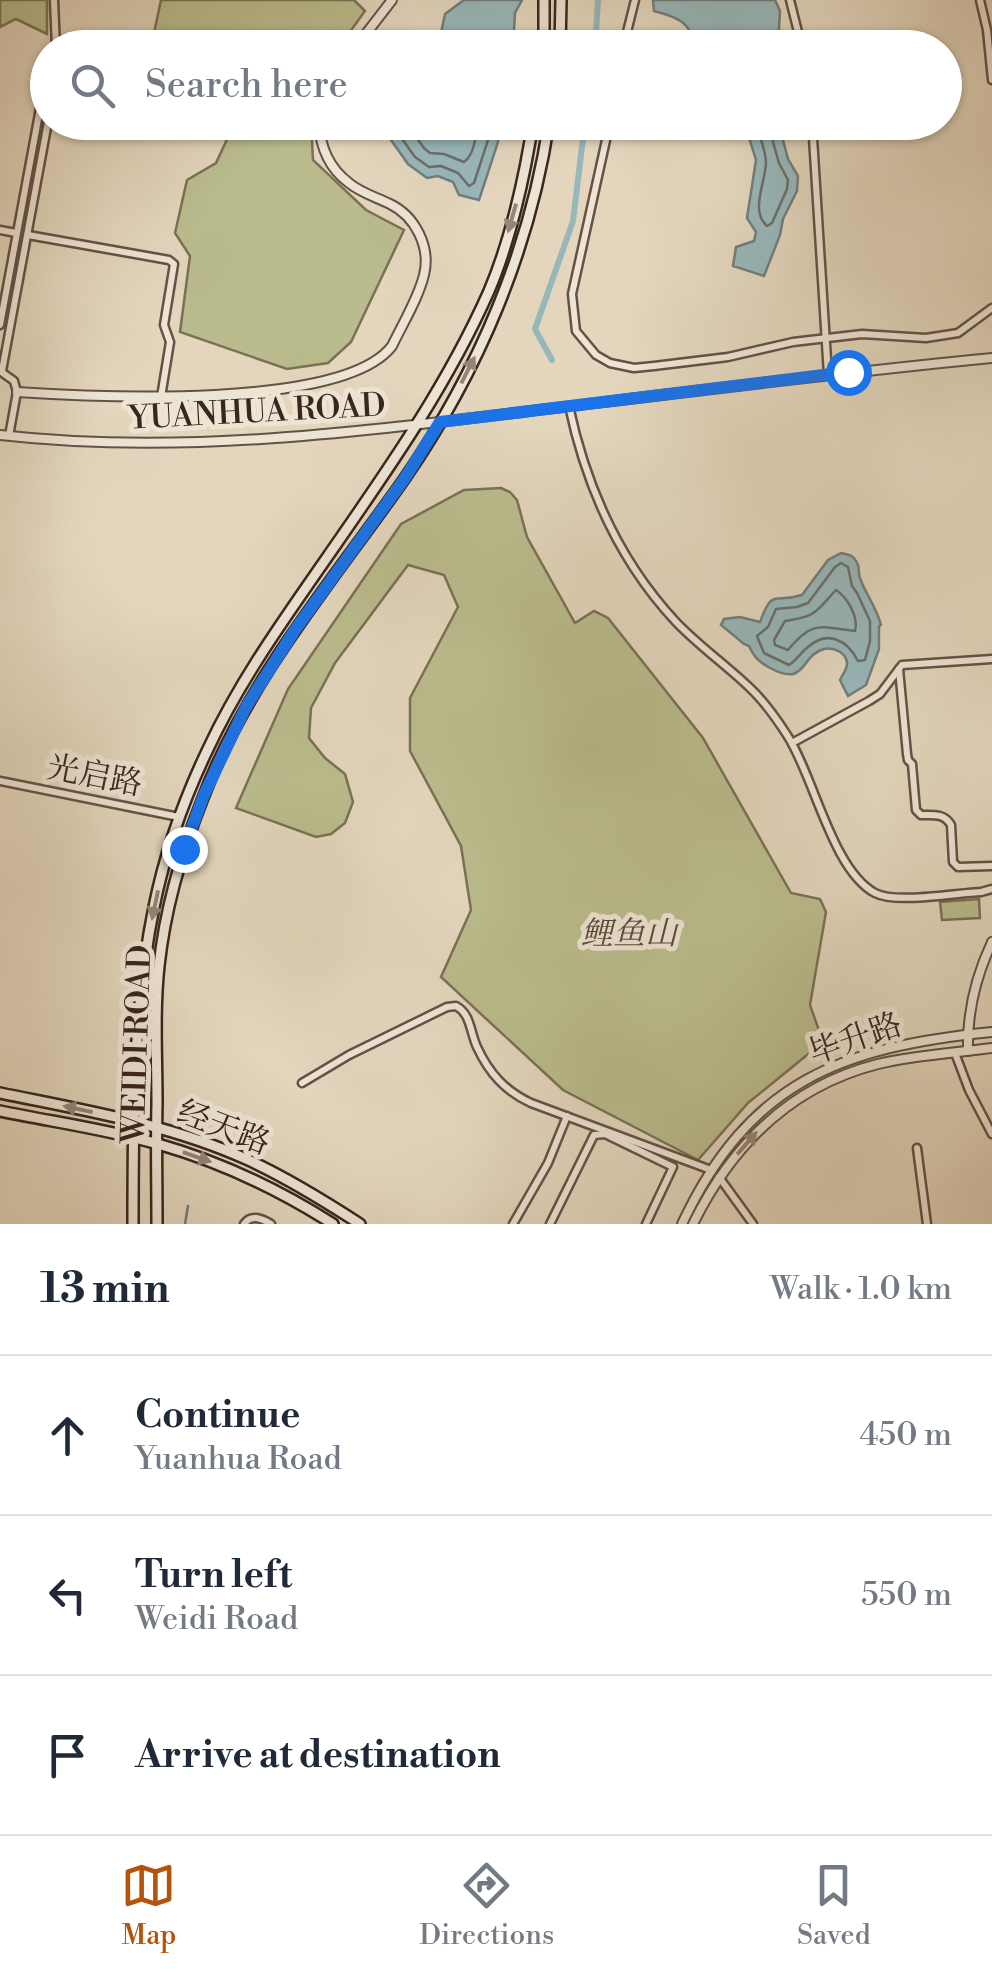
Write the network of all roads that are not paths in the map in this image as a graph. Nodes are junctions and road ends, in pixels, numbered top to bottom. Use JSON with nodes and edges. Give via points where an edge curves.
{"nodes":[{"id":1,"x":54,"y":0,"type":"edge"},
{"id":2,"x":392,"y":0,"type":"edge"},
{"id":3,"x":544,"y":0,"type":"edge"},
{"id":4,"x":561,"y":0,"type":"edge"},
{"id":5,"x":635,"y":0,"type":"edge"},
{"id":6,"x":790,"y":0,"type":"edge"},
{"id":7,"x":980,"y":0,"type":"edge"},
{"id":8,"x":55,"y":30,"type":"edge"},
{"id":9,"x":369,"y":30,"type":"edge"},
{"id":10,"x":544,"y":30,"type":"edge"},
{"id":11,"x":560,"y":30,"type":"edge"},
{"id":12,"x":628,"y":30,"type":"edge"},
{"id":13,"x":798,"y":30,"type":"edge"},
{"id":14,"x":992,"y":80,"type":"edge"},
{"id":15,"x":34,"y":140,"type":"edge"},
{"id":16,"x":45,"y":140,"type":"edge"},
{"id":17,"x":321,"y":140,"type":"edge"},
{"id":18,"x":529,"y":140,"type":"edge"},
{"id":19,"x":547,"y":140,"type":"edge"},
{"id":20,"x":606,"y":140,"type":"edge"},
{"id":21,"x":813,"y":140,"type":"edge"},
{"id":22,"x":0,"y":230,"type":"edge"},
{"id":23,"x":16,"y":233,"type":"junction"},
{"id":24,"x":28,"y":235,"type":"junction"},
{"id":25,"x":992,"y":308,"type":"edge"},
{"id":26,"x":0,"y":325,"type":"edge"},
{"id":27,"x":825,"y":338,"type":"junction"},
{"id":28,"x":992,"y":358,"type":"edge"},
{"id":29,"x":1,"y":371,"type":"edge"},
{"id":30,"x":828,"y":375,"type":"junction"},
{"id":31,"x":17,"y":392,"type":"junction"},
{"id":32,"x":161,"y":397,"type":"junction"},
{"id":33,"x":570,"y":406,"type":"junction"},
{"id":34,"x":440,"y":422,"type":"junction"},
{"id":35,"x":415,"y":426,"type":"junction"},
{"id":36,"x":4,"y":436,"type":"edge"},
{"id":37,"x":992,"y":660,"type":"edge"},
{"id":38,"x":900,"y":669,"type":"junction"},
{"id":39,"x":792,"y":743,"type":"junction"},
{"id":40,"x":0,"y":781,"type":"edge"},
{"id":41,"x":180,"y":817,"type":"junction"},
{"id":42,"x":992,"y":866,"type":"edge"},
{"id":43,"x":992,"y":889,"type":"edge"},
{"id":44,"x":992,"y":942,"type":"edge"},
{"id":45,"x":992,"y":1032,"type":"edge"},
{"id":46,"x":968,"y":1034,"type":"junction"},
{"id":47,"x":992,"y":1048,"type":"edge"},
{"id":48,"x":968,"y":1051,"type":"junction"},
{"id":49,"x":954,"y":1053,"type":"junction"},
{"id":50,"x":302,"y":1084,"type":"dead end"},
{"id":51,"x":0,"y":1093,"type":"edge"},
{"id":52,"x":0,"y":1110,"type":"edge"},
{"id":53,"x":568,"y":1116,"type":"junction"},
{"id":54,"x":134,"y":1122,"type":"junction"},
{"id":55,"x":156,"y":1128,"type":"junction"},
{"id":56,"x":992,"y":1134,"type":"edge"},
{"id":57,"x":133,"y":1138,"type":"junction"},
{"id":58,"x":156,"y":1144,"type":"junction"},
{"id":59,"x":917,"y":1148,"type":"dead end"},
{"id":60,"x":711,"y":1170,"type":"junction"},
{"id":61,"x":720,"y":1177,"type":"junction"},
{"id":62,"x":134,"y":1224,"type":"edge"},
{"id":63,"x":157,"y":1224,"type":"edge"},
{"id":64,"x":244,"y":1224,"type":"edge"},
{"id":65,"x":271,"y":1224,"type":"edge"},
{"id":66,"x":333,"y":1224,"type":"edge"},
{"id":67,"x":360,"y":1224,"type":"edge"},
{"id":68,"x":513,"y":1224,"type":"edge"},
{"id":69,"x":550,"y":1224,"type":"edge"},
{"id":70,"x":646,"y":1224,"type":"edge"},
{"id":71,"x":682,"y":1224,"type":"edge"},
{"id":72,"x":694,"y":1224,"type":"edge"},
{"id":73,"x":753,"y":1224,"type":"edge"},
{"id":74,"x":928,"y":1224,"type":"edge"}],
"edges":[{"from":1,"to":8,"type":"street"},
{"from":2,"to":9,"type":"street"},
{"from":3,"to":10,"type":"main road"},
{"from":4,"to":11,"type":"main road"},
{"from":5,"to":12,"type":"street"},
{"from":6,"to":13,"type":"street"},
{"from":7,"to":14,"type":"street"},
{"from":15,"to":23,"type":"street"},
{"from":16,"to":24,"type":"street"},
{"from":17,"to":32,"type":"street","via":[[336,171],[408,217],[424,245],[424,275],[392,346],[373,363],[334,377],[258,391]]},
{"from":18,"to":35,"type":"main road","name":"WEIDI ROAD","one_way":true,"via":[[490,287],[454,365]]},
{"from":34,"to":19,"type":"main road","name":"WEIDI ROAD","one_way":true,"via":[[505,293]]},
{"from":20,"to":27,"type":"street","via":[[572,294],[576,331],[596,355],[634,368]]},
{"from":21,"to":27,"type":"street"},
{"from":22,"to":23,"type":"street"},
{"from":23,"to":26,"type":"street"},
{"from":24,"to":29,"type":"street"},
{"from":24,"to":32,"type":"street","via":[[174,264]]},
{"from":25,"to":27,"type":"street","via":[[958,333]]},
{"from":27,"to":30,"type":"street"},
{"from":28,"to":30,"type":"street","name":"YUANHUA ROAD"},
{"from":29,"to":31,"type":"street"},
{"from":30,"to":33,"type":"street","name":"YUANHUA ROAD"},
{"from":31,"to":32,"type":"street"},
{"from":31,"to":36,"type":"street"},
{"from":33,"to":34,"type":"street","name":"YUANHUA ROAD"},
{"from":33,"to":39,"type":"street","via":[[605,520],[648,590],[752,690]]},
{"from":34,"to":35,"type":"street","name":"YUANHUA ROAD"},
{"from":34,"to":55,"type":"main road","name":"WEIDI ROAD","via":[[268,669],[204,795],[176,879],[159,965]]},
{"from":35,"to":36,"type":"street","name":"YUANHUA ROAD","via":[[164,443]]},
{"from":35,"to":41,"type":"main road","name":"WEIDI ROAD","via":[[232,701]]},
{"from":37,"to":38,"type":"street"},
{"from":38,"to":39,"type":"street","via":[[870,701]]},
{"from":38,"to":42,"type":"street","via":[[916,810],[948,820],[958,867]]},
{"from":39,"to":43,"type":"street","via":[[830,833],[874,892],[905,898]]},
{"from":40,"to":41,"type":"street","name":"光启路"},
{"from":41,"to":54,"type":"main road","name":"WEIDI ROAD","one_way":true,"via":[[145,964]]},
{"from":44,"to":46,"type":"street"},
{"from":45,"to":46,"type":"street","name":"毕升路"},
{"from":46,"to":48,"type":"street"},
{"from":46,"to":60,"type":"street","name":"毕升路","via":[[886,1048],[812,1075],[743,1128]]},
{"from":47,"to":48,"type":"street","name":"毕升路"},
{"from":48,"to":49,"type":"street","name":"毕升路"},
{"from":49,"to":56,"type":"street"},
{"from":61,"to":49,"type":"street","name":"毕升路","one_way":true,"via":[[757,1131],[812,1090],[876,1064]]},
{"from":50,"to":53,"type":"street","via":[[348,1055],[456,1006],[501,1084]]},
{"from":54,"to":51,"type":"main road","name":"经天路","one_way":true},
{"from":52,"to":57,"type":"main road","name":"经天路"},
{"from":53,"to":60,"type":"street"},
{"from":53,"to":68,"type":"street"},
{"from":54,"to":55,"type":"main road","name":"经天路"},
{"from":54,"to":57,"type":"main road","name":"WEIDI ROAD"},
{"from":55,"to":58,"type":"main road","name":"WEIDI ROAD"},
{"from":55,"to":67,"type":"main road","name":"经天路","via":[[244,1158]]},
{"from":57,"to":58,"type":"main road","name":"经天路"},
{"from":57,"to":62,"type":"main road","name":"WEIDI ROAD"},
{"from":58,"to":63,"type":"main road","name":"WEIDI ROAD"},
{"from":58,"to":66,"type":"main road","name":"经天路","one_way":true,"via":[[244,1175]]},
{"from":59,"to":74,"type":"street"},
{"from":60,"to":71,"type":"street","name":"毕升路"},
{"from":61,"to":72,"type":"street","name":"毕升路"},
{"from":61,"to":73,"type":"street"},
{"from":64,"to":65,"type":"street","via":[[256,1218]]},
{"from":69,"to":70,"type":"street","via":[[594,1134],[673,1168]]}]}
